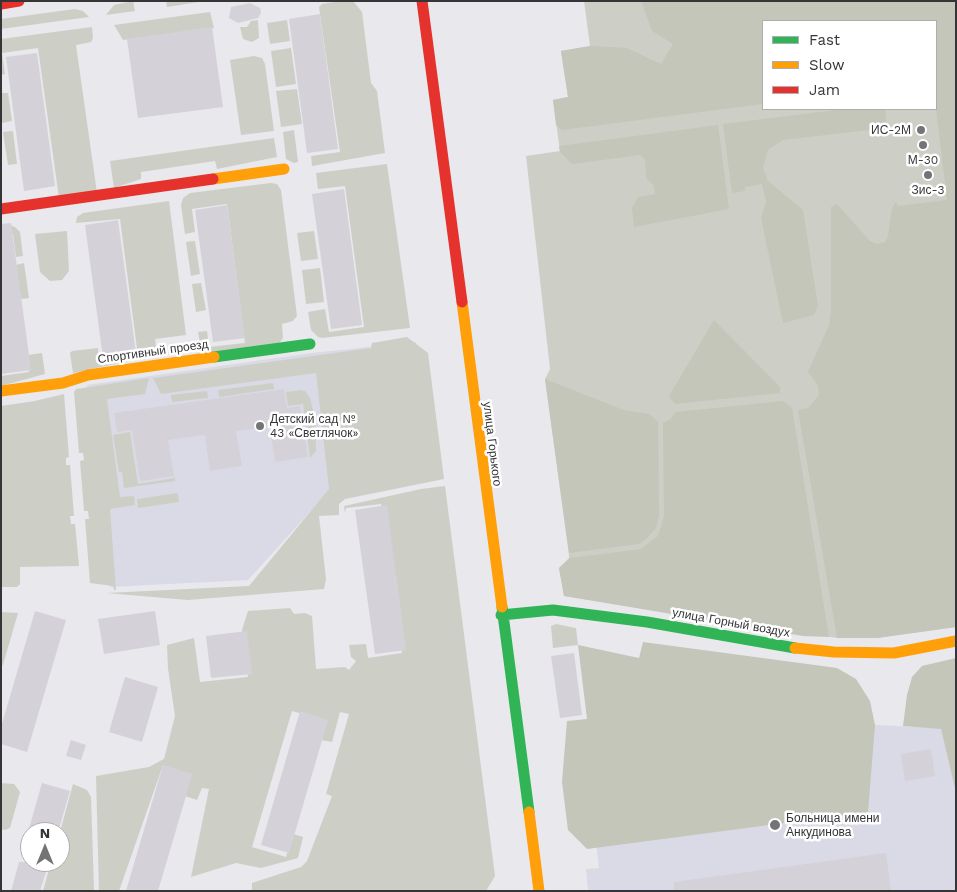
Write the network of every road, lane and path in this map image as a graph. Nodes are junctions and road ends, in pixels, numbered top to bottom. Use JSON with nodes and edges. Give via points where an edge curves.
{"nodes":[{"id":1,"x":19,"y":1,"type":"edge"},
{"id":2,"x":422,"y":1,"type":"edge"},
{"id":3,"x":1,"y":4,"type":"edge"},
{"id":4,"x":284,"y":168,"type":"dead end"},
{"id":5,"x":1,"y":209,"type":"edge"},
{"id":6,"x":310,"y":344,"type":"dead end"},
{"id":7,"x":1,"y":391,"type":"edge"},
{"id":8,"x":501,"y":615,"type":"junction"},
{"id":9,"x":956,"y":641,"type":"edge"},
{"id":10,"x":539,"y":891,"type":"edge"}],
"edges":[{"from":1,"to":3,"type":"street"},
{"from":2,"to":8,"type":"street","name":"улица Горького"},
{"from":4,"to":5,"type":"street"},
{"from":6,"to":7,"type":"street","name":"Спортивный проезд","via":[[88,375],[63,383]]},
{"from":8,"to":9,"type":"street","name":"улица Горный воздух","via":[[553,610],[834,652],[894,653]]},
{"from":8,"to":10,"type":"street","name":"улица Горького"}]}
